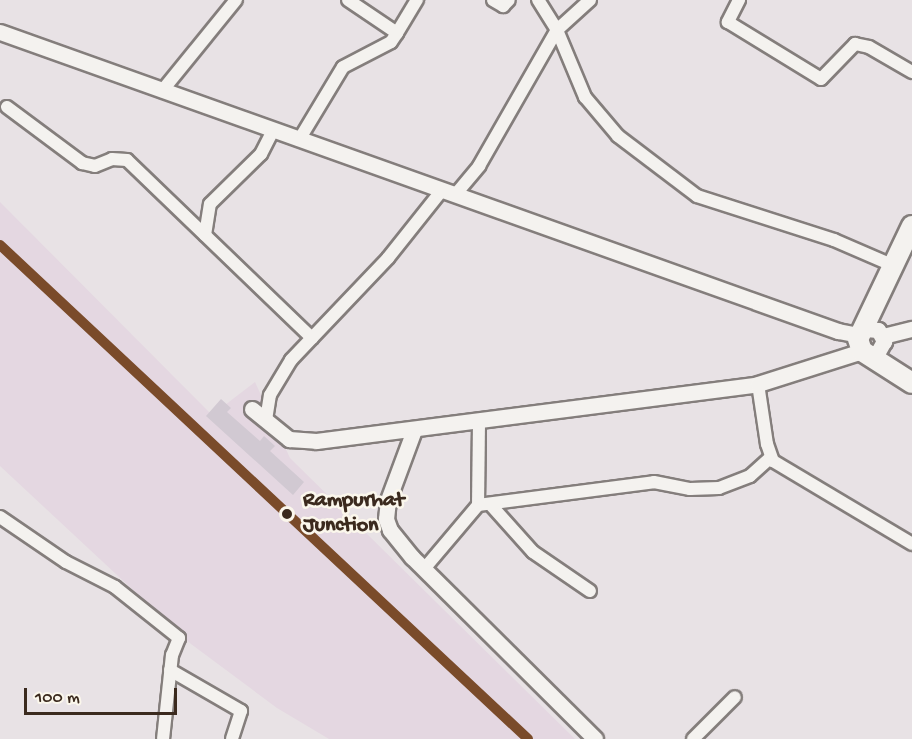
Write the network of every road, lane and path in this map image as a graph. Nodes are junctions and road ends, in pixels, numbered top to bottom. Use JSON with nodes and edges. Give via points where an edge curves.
{"nodes":[{"id":1,"x":236,"y":0,"type":"edge"},
{"id":2,"x":348,"y":0,"type":"edge"},
{"id":3,"x":417,"y":0,"type":"edge"},
{"id":4,"x":493,"y":0,"type":"edge"},
{"id":5,"x":509,"y":0,"type":"edge"},
{"id":6,"x":538,"y":0,"type":"edge"},
{"id":7,"x":590,"y":0,"type":"edge"},
{"id":8,"x":739,"y":0,"type":"edge"},
{"id":9,"x":557,"y":30,"type":"junction"},
{"id":10,"x":0,"y":32,"type":"edge"},
{"id":11,"x":397,"y":33,"type":"junction"},
{"id":12,"x":912,"y":72,"type":"edge"},
{"id":13,"x":162,"y":91,"type":"junction"},
{"id":14,"x":7,"y":106,"type":"dead end"},
{"id":15,"x":273,"y":130,"type":"junction"},
{"id":16,"x":299,"y":140,"type":"junction"},
{"id":17,"x":448,"y":193,"type":"junction"},
{"id":18,"x":912,"y":226,"type":"edge"},
{"id":19,"x":205,"y":235,"type":"junction"},
{"id":20,"x":894,"y":266,"type":"junction"},
{"id":21,"x":912,"y":328,"type":"edge"},
{"id":22,"x":312,"y":338,"type":"junction"},
{"id":23,"x":868,"y":341,"type":"junction"},
{"id":24,"x":912,"y":383,"type":"edge"},
{"id":25,"x":758,"y":384,"type":"junction"},
{"id":26,"x":252,"y":409,"type":"dead end"},
{"id":27,"x":266,"y":420,"type":"junction"},
{"id":28,"x":479,"y":421,"type":"junction"},
{"id":29,"x":414,"y":430,"type":"junction"},
{"id":30,"x":771,"y":457,"type":"junction"},
{"id":31,"x":484,"y":504,"type":"junction"},
{"id":32,"x":0,"y":517,"type":"edge"},
{"id":33,"x":912,"y":544,"type":"edge"},
{"id":34,"x":424,"y":569,"type":"junction"},
{"id":35,"x":590,"y":591,"type":"dead end"},
{"id":36,"x":170,"y":670,"type":"junction"},
{"id":37,"x":735,"y":697,"type":"dead end"},
{"id":38,"x":164,"y":739,"type":"edge"},
{"id":39,"x":232,"y":739,"type":"edge"},
{"id":40,"x":595,"y":739,"type":"edge"},
{"id":41,"x":693,"y":739,"type":"edge"}],
"edges":[{"from":1,"to":13,"type":"street"},
{"from":2,"to":11,"type":"street"},
{"from":3,"to":11,"type":"street"},
{"from":4,"to":5,"type":"street","via":[[503,6]]},
{"from":6,"to":9,"type":"street"},
{"from":7,"to":9,"type":"street"},
{"from":8,"to":12,"type":"street","via":[[728,22],[814,76],[827,76],[855,44],[869,47]]},
{"from":9,"to":17,"type":"street","via":[[479,166]]},
{"from":9,"to":20,"type":"street","via":[[594,110],[629,146],[697,196],[834,240]]},
{"from":10,"to":13,"type":"street"},
{"from":11,"to":16,"type":"street","via":[[383,47],[343,67]]},
{"from":13,"to":15,"type":"street"},
{"from":14,"to":19,"type":"street","via":[[82,163],[96,166],[112,159],[127,160]]},
{"from":15,"to":16,"type":"street"},
{"from":15,"to":19,"type":"street","via":[[261,154],[210,204]]},
{"from":16,"to":17,"type":"street"},
{"from":17,"to":22,"type":"street"},
{"from":17,"to":23,"type":"street"},
{"from":18,"to":20,"type":"highway"},
{"from":19,"to":22,"type":"street"},
{"from":20,"to":23,"type":"highway"},
{"from":21,"to":23,"type":"street"},
{"from":22,"to":27,"type":"street","via":[[281,372],[270,394]]},
{"from":23,"to":24,"type":"highway"},
{"from":23,"to":25,"type":"street"},
{"from":25,"to":28,"type":"street"},
{"from":25,"to":30,"type":"street"},
{"from":26,"to":27,"type":"street"},
{"from":27,"to":29,"type":"street","via":[[289,439],[304,442]]},
{"from":28,"to":29,"type":"street"},
{"from":28,"to":31,"type":"street"},
{"from":29,"to":34,"type":"street","via":[[388,500],[386,519],[393,535]]},
{"from":30,"to":31,"type":"street","via":[[750,476],[719,488],[690,489],[654,482]]},
{"from":30,"to":33,"type":"street","via":[[780,467]]},
{"from":31,"to":34,"type":"street"},
{"from":31,"to":35,"type":"street","via":[[533,552]]},
{"from":32,"to":36,"type":"street","via":[[66,562],[115,587],[179,638]]},
{"from":34,"to":40,"type":"street"},
{"from":36,"to":38,"type":"street"},
{"from":36,"to":39,"type":"street","via":[[241,711]]},
{"from":37,"to":41,"type":"street"}]}
